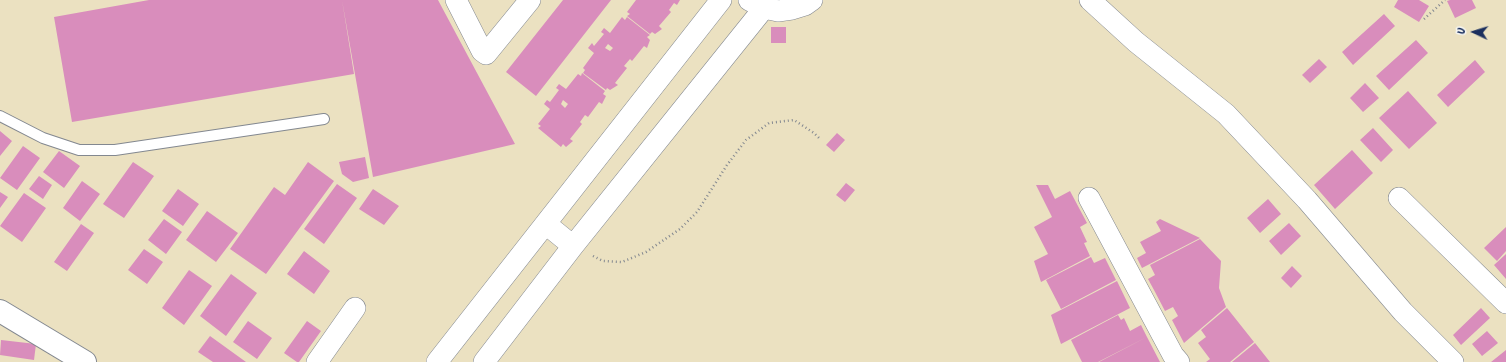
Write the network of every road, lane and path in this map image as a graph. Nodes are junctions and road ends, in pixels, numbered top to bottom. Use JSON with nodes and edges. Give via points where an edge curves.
{"nodes":[{"id":1,"x":456,"y":0,"type":"edge"},
{"id":2,"x":530,"y":0,"type":"edge"},
{"id":3,"x":721,"y":0,"type":"edge"},
{"id":4,"x":812,"y":0,"type":"edge"},
{"id":5,"x":1090,"y":0,"type":"edge"},
{"id":6,"x":1445,"y":0,"type":"edge"},
{"id":7,"x":756,"y":4,"type":"edge"},
{"id":8,"x":1424,"y":19,"type":"dead end"},
{"id":9,"x":0,"y":116,"type":"edge"},
{"id":10,"x":324,"y":119,"type":"dead end"},
{"id":11,"x":821,"y":140,"type":"dead end"},
{"id":12,"x":1089,"y":198,"type":"dead end"},
{"id":13,"x":1399,"y":198,"type":"dead end"},
{"id":14,"x":546,"y":224,"type":"junction"},
{"id":15,"x":573,"y":246,"type":"junction"},
{"id":16,"x":1506,"y":303,"type":"edge"},
{"id":17,"x":355,"y":308,"type":"dead end"},
{"id":18,"x":0,"y":311,"type":"edge"},
{"id":19,"x":85,"y":362,"type":"edge"},
{"id":20,"x":317,"y":362,"type":"edge"},
{"id":21,"x":437,"y":362,"type":"edge"},
{"id":22,"x":484,"y":362,"type":"edge"},
{"id":23,"x":1179,"y":362,"type":"edge"},
{"id":24,"x":1453,"y":362,"type":"edge"}],
"edges":[{"from":1,"to":2,"type":"street","via":[[482,51],[486,54]]},
{"from":3,"to":14,"type":"street"},
{"from":4,"to":7,"type":"street","via":[[792,10],[778,10]]},
{"from":5,"to":24,"type":"street","via":[[1136,42],[1226,114],[1307,200],[1403,312]]},
{"from":6,"to":8,"type":"path"},
{"from":7,"to":15,"type":"street"},
{"from":9,"to":10,"type":"lane","via":[[43,138],[79,150],[115,150]]},
{"from":11,"to":15,"type":"path","via":[[794,120],[769,123],[746,140],[697,212],[680,229],[646,252],[622,262],[603,261]]},
{"from":12,"to":23,"type":"street"},
{"from":13,"to":16,"type":"street"},
{"from":14,"to":15,"type":"street"},
{"from":14,"to":21,"type":"street"},
{"from":15,"to":22,"type":"street"},
{"from":17,"to":20,"type":"street"},
{"from":18,"to":19,"type":"street"}]}
